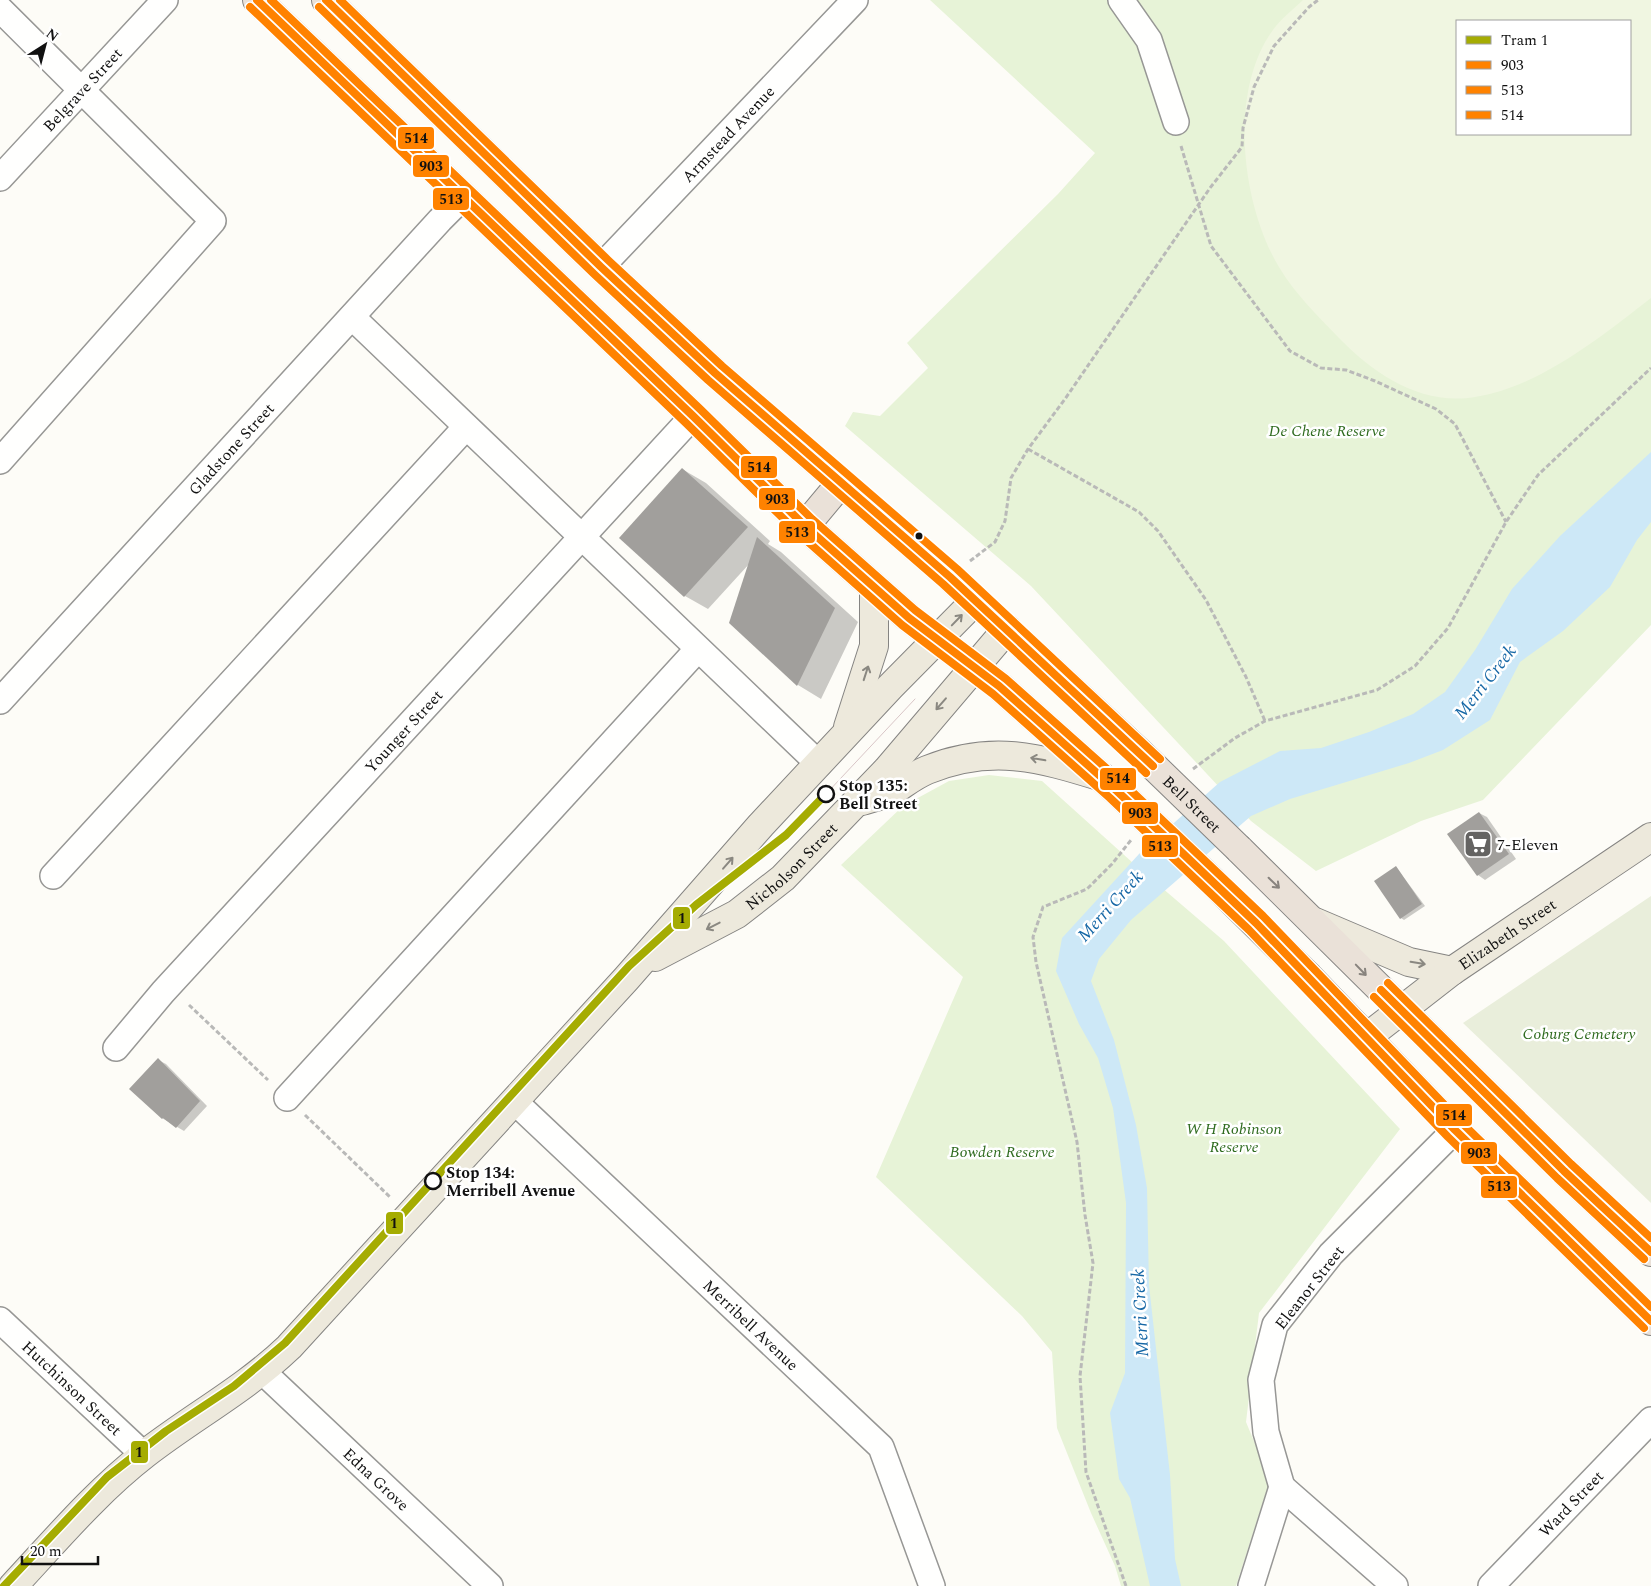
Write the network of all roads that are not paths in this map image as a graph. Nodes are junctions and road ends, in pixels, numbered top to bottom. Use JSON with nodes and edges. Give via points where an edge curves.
{"nodes":[{"id":1,"x":165,"y":0,"type":"edge"},
{"id":2,"x":257,"y":0,"type":"edge"},
{"id":3,"x":326,"y":0,"type":"edge"},
{"id":4,"x":854,"y":0,"type":"edge"},
{"id":5,"x":1121,"y":0,"type":"edge"},
{"id":6,"x":0,"y":9,"type":"edge"},
{"id":7,"x":81,"y":90,"type":"junction"},
{"id":8,"x":1176,"y":122,"type":"road end"},
{"id":9,"x":0,"y":178,"type":"edge"},
{"id":10,"x":463,"y":197,"type":"junction"},
{"id":11,"x":601,"y":267,"type":"junction"},
{"id":12,"x":352,"y":317,"type":"junction"},
{"id":13,"x":693,"y":416,"type":"junction"},
{"id":14,"x":466,"y":427,"type":"junction"},
{"id":15,"x":0,"y":461,"type":"edge"},
{"id":16,"x":840,"y":483,"type":"junction"},
{"id":17,"x":805,"y":526,"type":"junction"},
{"id":18,"x":581,"y":538,"type":"junction"},
{"id":19,"x":874,"y":588,"type":"junction"},
{"id":20,"x":975,"y":601,"type":"junction"},
{"id":21,"x":1007,"y":629,"type":"junction"},
{"id":22,"x":938,"y":640,"type":"junction"},
{"id":23,"x":697,"y":650,"type":"junction"},
{"id":24,"x":973,"y":666,"type":"junction"},
{"id":25,"x":0,"y":701,"type":"edge"},
{"id":26,"x":845,"y":736,"type":"junction"},
{"id":27,"x":819,"y":764,"type":"junction"},
{"id":28,"x":1109,"y":784,"type":"junction"},
{"id":29,"x":856,"y":804,"type":"junction"},
{"id":30,"x":1651,"y":837,"type":"edge"},
{"id":31,"x":53,"y":876,"type":"dead end"},
{"id":32,"x":1315,"y":922,"type":"junction"},
{"id":33,"x":1452,"y":971,"type":"junction"},
{"id":34,"x":626,"y":979,"type":"junction"},
{"id":35,"x":1401,"y":1010,"type":"junction"},
{"id":36,"x":1367,"y":1037,"type":"junction"},
{"id":37,"x":116,"y":1048,"type":"dead end"},
{"id":38,"x":287,"y":1098,"type":"dead end"},
{"id":39,"x":514,"y":1101,"type":"junction"},
{"id":40,"x":1455,"y":1130,"type":"junction"},
{"id":41,"x":1651,"y":1252,"type":"edge"},
{"id":42,"x":0,"y":1320,"type":"edge"},
{"id":43,"x":1651,"y":1321,"type":"edge"},
{"id":44,"x":263,"y":1372,"type":"junction"},
{"id":45,"x":1651,"y":1420,"type":"edge"},
{"id":46,"x":144,"y":1455,"type":"junction"},
{"id":47,"x":1282,"y":1487,"type":"junction"},
{"id":48,"x":13,"y":1586,"type":"edge"},
{"id":49,"x":490,"y":1586,"type":"edge"},
{"id":50,"x":932,"y":1586,"type":"edge"},
{"id":51,"x":1250,"y":1586,"type":"edge"},
{"id":52,"x":1395,"y":1586,"type":"edge"},
{"id":53,"x":1491,"y":1586,"type":"edge"}],
"edges":[{"from":1,"to":7,"type":"street","name":"Belgrave Street"},
{"from":2,"to":10,"type":"highway"},
{"from":3,"to":11,"type":"highway","name":"Bell Street"},
{"from":4,"to":11,"type":"street","name":"Armstead Avenue"},
{"from":5,"to":8,"type":"street","via":[[1149,40]]},
{"from":6,"to":7,"type":"street"},
{"from":7,"to":9,"type":"street","name":"Belgrave Street"},
{"from":7,"to":15,"type":"street","via":[[213,220]]},
{"from":10,"to":12,"type":"street","name":"Gladstone Street"},
{"from":10,"to":13,"type":"highway"},
{"from":11,"to":16,"type":"highway","name":"Bell Street"},
{"from":12,"to":14,"type":"street"},
{"from":12,"to":25,"type":"street","name":"Gladstone Street"},
{"from":13,"to":17,"type":"highway"},
{"from":13,"to":18,"type":"street","name":"Younger Street"},
{"from":14,"to":18,"type":"street"},
{"from":14,"to":31,"type":"street"},
{"from":16,"to":17,"type":"highway"},
{"from":16,"to":20,"type":"highway","name":"Bell Street"},
{"from":17,"to":19,"type":"highway"},
{"from":18,"to":23,"type":"street"},
{"from":18,"to":37,"type":"street","name":"Younger Street","via":[[163,992]]},
{"from":19,"to":22,"type":"highway"},
{"from":26,"to":19,"type":"main road","one_way":true,"via":[[874,646]]},
{"from":20,"to":21,"type":"highway","name":"Bell Street"},
{"from":22,"to":20,"type":"main road","name":"Nicholson Street","one_way":true},
{"from":21,"to":24,"type":"main road","name":"Nicholson Street"},
{"from":21,"to":32,"type":"highway","name":"Bell Street","one_way":true,"bridge":true},
{"from":22,"to":24,"type":"highway"},
{"from":22,"to":26,"type":"main road","name":"Nicholson Street"},
{"from":23,"to":27,"type":"street"},
{"from":23,"to":38,"type":"street"},
{"from":24,"to":28,"type":"highway"},
{"from":24,"to":29,"type":"main road","name":"Nicholson Street","one_way":true},
{"from":26,"to":27,"type":"main road","name":"Nicholson Street"},
{"from":34,"to":27,"type":"main road","name":"Nicholson Street","one_way":true},
{"from":28,"to":29,"type":"main road","one_way":true,"via":[[1046,760],[1018,755],[984,755],[924,771],[892,791]]},
{"from":28,"to":36,"type":"highway","bridge":true,"via":[[1212,881]]},
{"from":29,"to":34,"type":"main road","name":"Nicholson Street","one_way":true,"via":[[763,895],[737,914],[653,958]]},
{"from":30,"to":33,"type":"main road","name":"Elizabeth Street"},
{"from":32,"to":33,"type":"main road","one_way":true,"via":[[1409,962]]},
{"from":32,"to":35,"type":"highway","name":"Bell Street","one_way":true},
{"from":33,"to":35,"type":"main road","name":"Elizabeth Street"},
{"from":34,"to":39,"type":"main road","name":"Nicholson Street"},
{"from":35,"to":36,"type":"main road","name":"Elizabeth Street"},
{"from":35,"to":41,"type":"highway","name":"Bell Street"},
{"from":36,"to":40,"type":"highway"},
{"from":39,"to":44,"type":"main road","name":"Nicholson Street"},
{"from":39,"to":50,"type":"street","name":"Merribell Avenue","via":[[881,1447]]},
{"from":40,"to":43,"type":"highway"},
{"from":40,"to":47,"type":"street","name":"Eleanor Street","via":[[1331,1254],[1276,1326],[1261,1380],[1266,1432]]},
{"from":42,"to":46,"type":"street","name":"Hutchinson Street"},
{"from":44,"to":46,"type":"main road","name":"Nicholson Street"},
{"from":44,"to":49,"type":"street","name":"Edna Grove"},
{"from":45,"to":53,"type":"street","name":"Ward Street"},
{"from":46,"to":48,"type":"main road","name":"Nicholson Street","via":[[112,1481]]},
{"from":47,"to":51,"type":"street"},
{"from":47,"to":52,"type":"street"}]}
